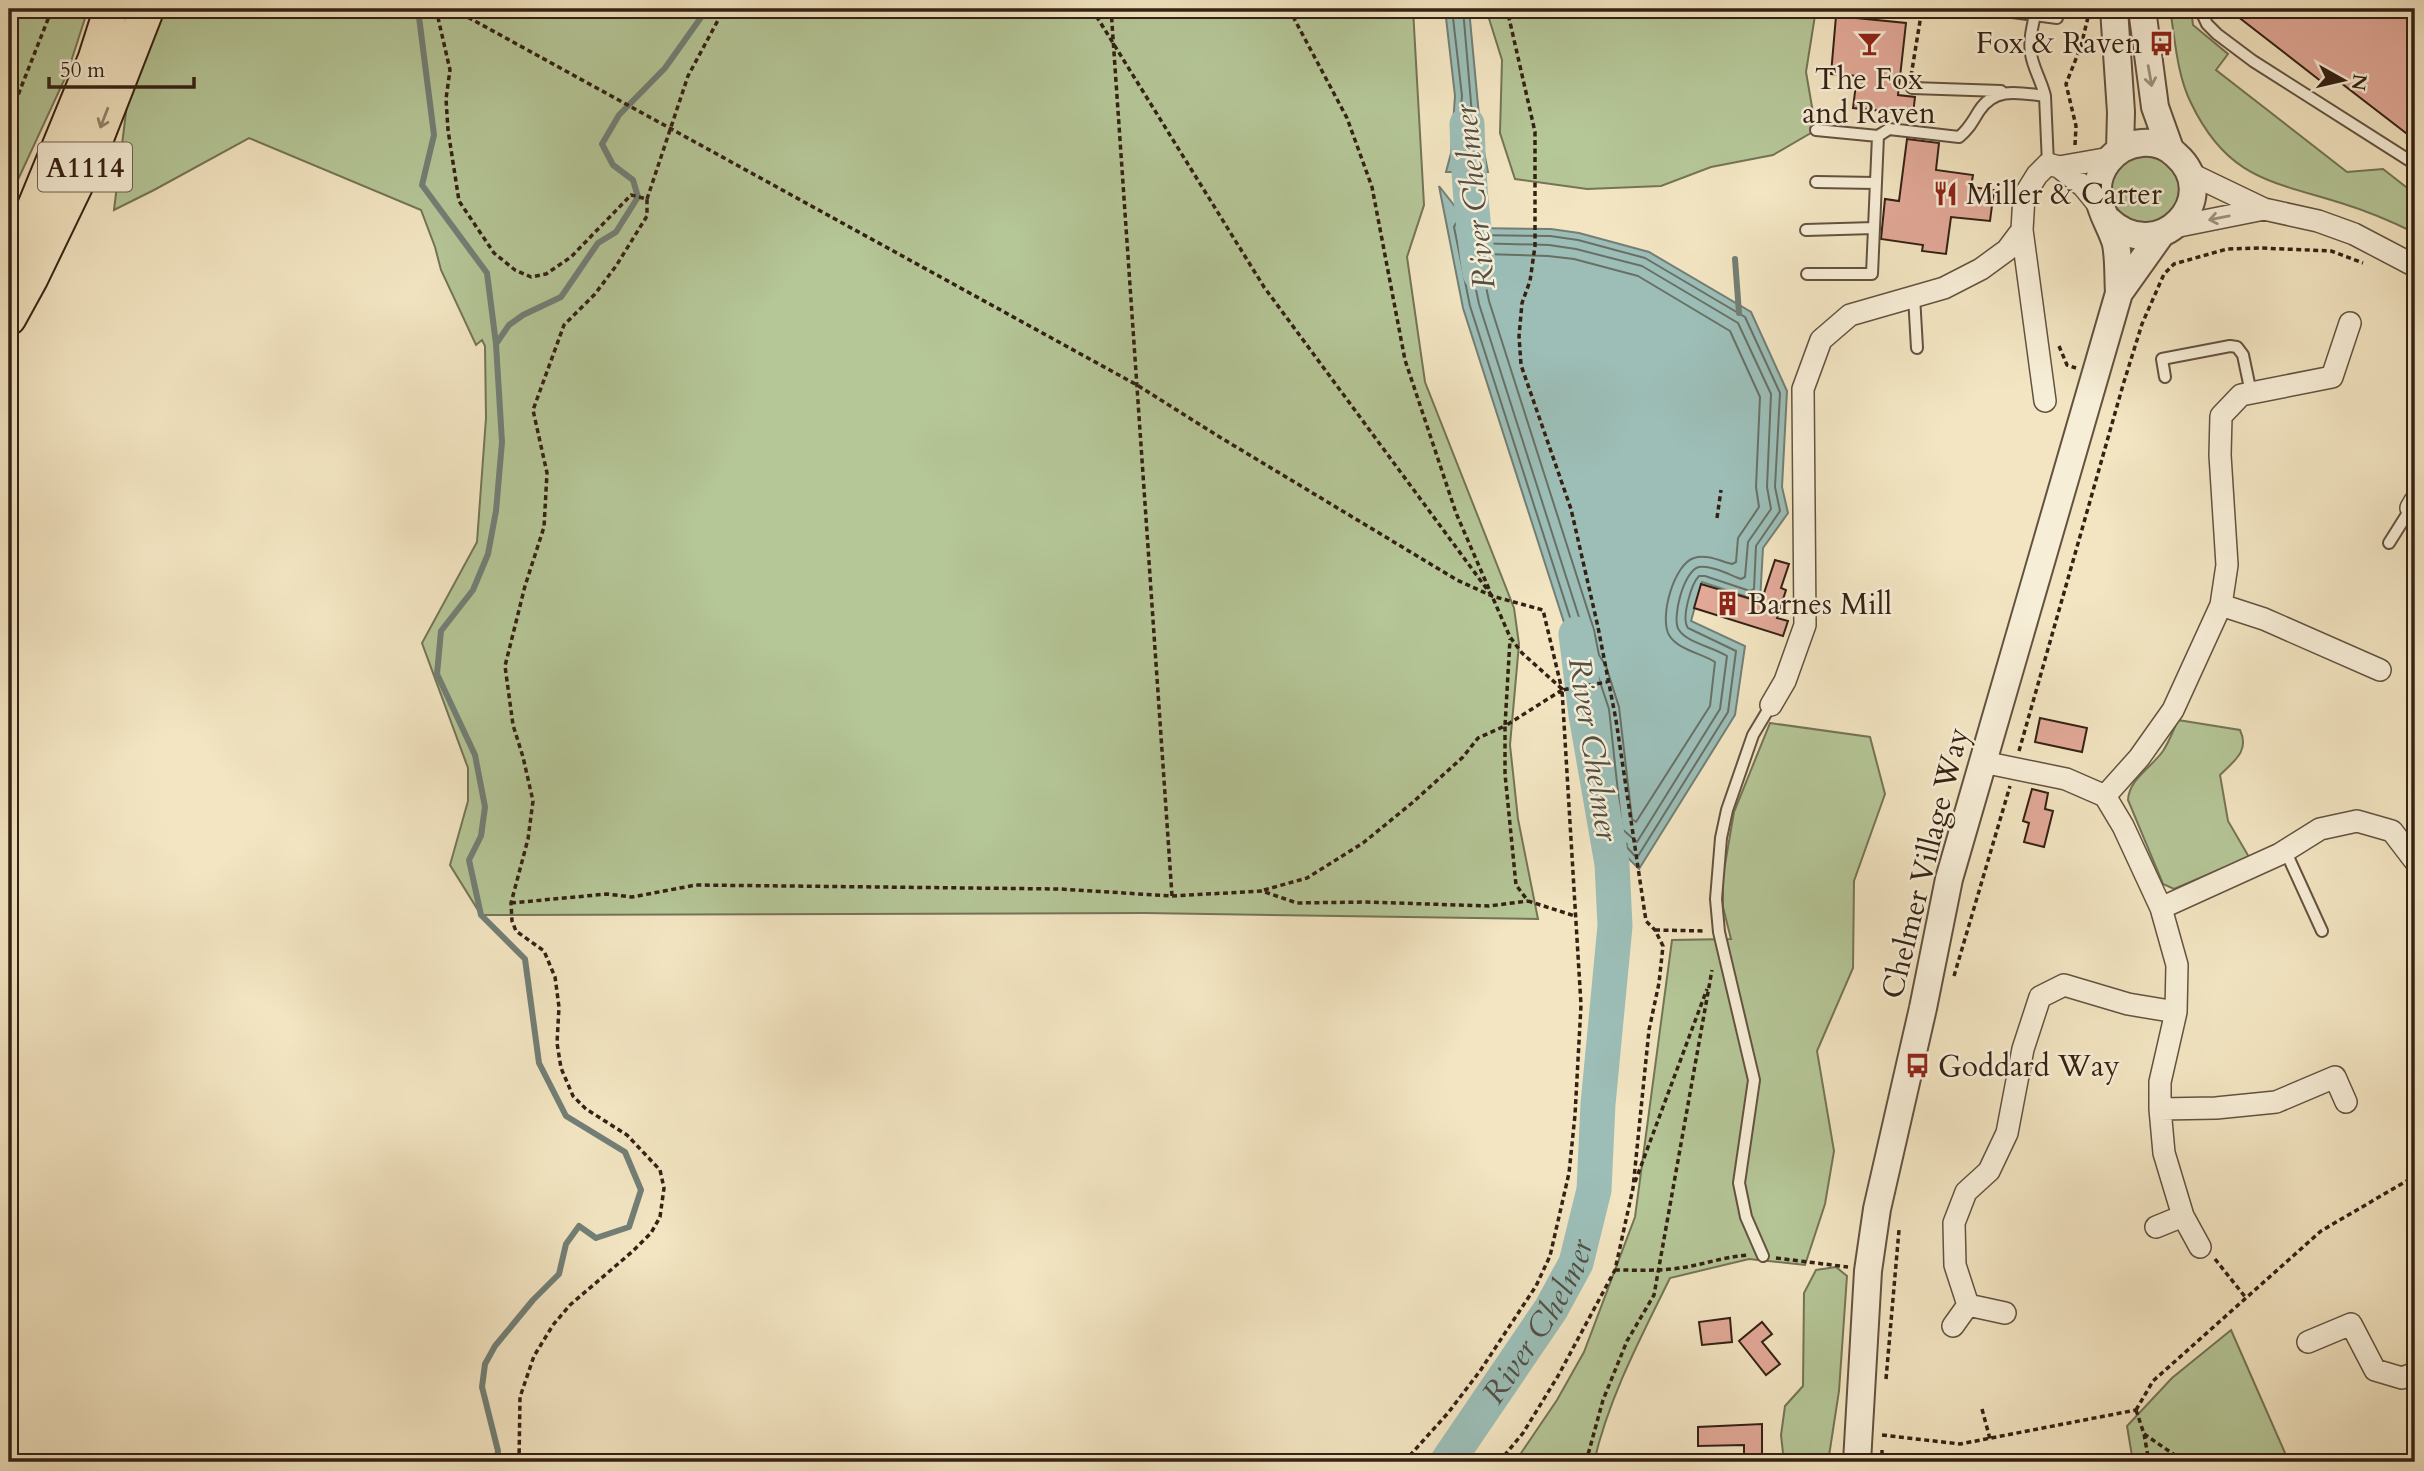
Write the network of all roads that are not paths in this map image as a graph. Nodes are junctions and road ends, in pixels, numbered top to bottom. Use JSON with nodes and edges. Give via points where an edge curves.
{"nodes":[{"id":1,"x":111,"y":9,"type":"edge"},
{"id":2,"x":147,"y":9,"type":"edge"},
{"id":3,"x":1990,"y":9,"type":"edge"},
{"id":4,"x":2058,"y":9,"type":"edge"},
{"id":5,"x":2115,"y":9,"type":"edge"},
{"id":6,"x":2142,"y":9,"type":"edge"},
{"id":7,"x":2200,"y":9,"type":"edge"},
{"id":8,"x":2035,"y":15,"type":"junction"},
{"id":9,"x":1912,"y":88,"type":"road end"},
{"id":10,"x":2004,"y":91,"type":"junction"},
{"id":11,"x":2045,"y":96,"type":"junction"},
{"id":12,"x":1816,"y":130,"type":"dead end"},
{"id":13,"x":1878,"y":136,"type":"junction"},
{"id":14,"x":2170,"y":149,"type":"junction"},
{"id":15,"x":2115,"y":154,"type":"junction"},
{"id":16,"x":2415,"y":164,"type":"edge"},
{"id":17,"x":2054,"y":165,"type":"junction"},
{"id":18,"x":2189,"y":173,"type":"junction"},
{"id":19,"x":1816,"y":182,"type":"dead end"},
{"id":20,"x":1876,"y":183,"type":"junction"},
{"id":21,"x":2264,"y":209,"type":"junction"},
{"id":22,"x":2105,"y":214,"type":"junction"},
{"id":23,"x":1874,"y":228,"type":"junction"},
{"id":24,"x":1806,"y":230,"type":"dead end"},
{"id":25,"x":2022,"y":230,"type":"junction"},
{"id":26,"x":2168,"y":231,"type":"junction"},
{"id":27,"x":9,"y":256,"type":"edge"},
{"id":28,"x":2415,"y":267,"type":"edge"},
{"id":29,"x":1807,"y":274,"type":"dead end"},
{"id":30,"x":2119,"y":293,"type":"junction"},
{"id":31,"x":1914,"y":296,"type":"junction"},
{"id":32,"x":9,"y":318,"type":"edge"},
{"id":33,"x":2350,"y":323,"type":"dead end"},
{"id":34,"x":1917,"y":348,"type":"dead end"},
{"id":35,"x":2165,"y":377,"type":"dead end"},
{"id":36,"x":2251,"y":393,"type":"junction"},
{"id":37,"x":2045,"y":401,"type":"dead end"},
{"id":38,"x":2413,"y":505,"type":"edge"},
{"id":39,"x":2389,"y":543,"type":"dead end"},
{"id":40,"x":2221,"y":605,"type":"junction"},
{"id":41,"x":2380,"y":670,"type":"dead end"},
{"id":42,"x":1771,"y":705,"type":"joint"},
{"id":43,"x":1983,"y":762,"type":"junction"},
{"id":44,"x":2105,"y":796,"type":"junction"},
{"id":45,"x":2285,"y":850,"type":"junction"},
{"id":46,"x":2415,"y":861,"type":"edge"},
{"id":47,"x":2161,"y":908,"type":"junction"},
{"id":48,"x":2322,"y":931,"type":"dead end"},
{"id":49,"x":2176,"y":1012,"type":"junction"},
{"id":50,"x":2346,"y":1102,"type":"dead end"},
{"id":51,"x":2160,"y":1108,"type":"junction"},
{"id":52,"x":2183,"y":1216,"type":"junction"},
{"id":53,"x":2156,"y":1227,"type":"dead end"},
{"id":54,"x":2200,"y":1247,"type":"road end"},
{"id":55,"x":1763,"y":1256,"type":"road end"},
{"id":56,"x":1968,"y":1305,"type":"junction"},
{"id":57,"x":2005,"y":1313,"type":"dead end"},
{"id":58,"x":1953,"y":1326,"type":"dead end"},
{"id":59,"x":2308,"y":1342,"type":"dead end"},
{"id":60,"x":2415,"y":1373,"type":"edge"},
{"id":61,"x":1857,"y":1462,"type":"edge"}],
"edges":[{"from":1,"to":27,"type":"main road","number":"A1114","via":[[34,208]]},
{"from":2,"to":32,"type":"main road","number":"A1114","one_way":true,"via":[[88,160]]},
{"from":3,"to":8,"type":"lane"},
{"from":4,"to":8,"type":"lane","via":[[2057,18]]},
{"from":5,"to":15,"type":"street","name":"Chelmer Village Way","via":[[2121,112]]},
{"from":6,"to":14,"type":"street","one_way":true,"via":[[2155,107]]},
{"from":7,"to":16,"type":"lane","via":[[2217,34],[2253,61]]},
{"from":8,"to":11,"type":"lane","via":[[2031,57]]},
{"from":9,"to":10,"type":"lane"},
{"from":10,"to":11,"type":"lane"},
{"from":10,"to":13,"type":"lane","via":[[1988,99],[1971,128],[1959,137],[1889,129]]},
{"from":11,"to":17,"type":"lane"},
{"from":12,"to":13,"type":"lane"},
{"from":13,"to":20,"type":"lane"},
{"from":14,"to":15,"type":"street","via":[[2145,142]]},
{"from":14,"to":18,"type":"street"},
{"from":15,"to":17,"type":"street","via":[[2089,164]]},
{"from":15,"to":22,"type":"street","name":"Chelmer Village Way","via":[[2098,182]]},
{"from":17,"to":22,"type":"street","via":[[2083,186]]},
{"from":17,"to":25,"type":"street","via":[[2037,175],[2024,196]]},
{"from":18,"to":21,"type":"street"},
{"from":18,"to":26,"type":"street","name":"Chelmer Village Way","via":[[2191,202],[2185,216]]},
{"from":19,"to":20,"type":"lane"},
{"from":20,"to":23,"type":"lane"},
{"from":21,"to":26,"type":"street","one_way":true},
{"from":21,"to":28,"type":"street","via":[[2318,220]]},
{"from":22,"to":26,"type":"street","via":[[2118,229],[2131,235],[2146,237]]},
{"from":22,"to":30,"type":"street","name":"Chelmer Village Way","via":[[2116,247]]},
{"from":23,"to":24,"type":"lane"},
{"from":23,"to":29,"type":"lane","via":[[1872,274]]},
{"from":25,"to":31,"type":"street","via":[[2007,250],[1981,270]]},
{"from":25,"to":37,"type":"street"},
{"from":26,"to":30,"type":"street","name":"Chelmer Village Way"},
{"from":30,"to":43,"type":"street","name":"Chelmer Village Way"},
{"from":31,"to":34,"type":"lane"},
{"from":31,"to":42,"type":"street","via":[[1850,315],[1821,340],[1803,389],[1805,625]]},
{"from":33,"to":36,"type":"street","via":[[2332,377]]},
{"from":35,"to":36,"type":"lane","via":[[2162,359],[2230,346],[2243,355]]},
{"from":36,"to":40,"type":"street","via":[[2241,395],[2221,416],[2227,565]]},
{"from":38,"to":39,"type":"lane"},
{"from":40,"to":41,"type":"street"},
{"from":40,"to":44,"type":"street","via":[[2173,710],[2140,758]]},
{"from":42,"to":55,"type":"lane","via":[[1753,735],[1727,810],[1716,899],[1718,932],[1754,1080],[1739,1183],[1746,1217]]},
{"from":43,"to":44,"type":"street","via":[[2066,779]]},
{"from":43,"to":61,"type":"street","name":"Chelmer Village Way","via":[[1949,879],[1877,1209],[1868,1271]]},
{"from":44,"to":47,"type":"street"},
{"from":45,"to":46,"type":"street","via":[[2320,829],[2357,821],[2392,831]]},
{"from":45,"to":47,"type":"street"},
{"from":45,"to":48,"type":"lane"},
{"from":47,"to":49,"type":"street","via":[[2177,965]]},
{"from":49,"to":51,"type":"street","via":[[2160,1082]]},
{"from":49,"to":56,"type":"street","via":[[2064,985],[2040,997],[2023,1049],[2007,1133],[1989,1171],[1966,1192],[1954,1223],[1955,1265]]},
{"from":50,"to":51,"type":"street","via":[[2334,1077],[2276,1102]]},
{"from":51,"to":52,"type":"street","via":[[2164,1153]]},
{"from":52,"to":53,"type":"street"},
{"from":52,"to":54,"type":"street"},
{"from":56,"to":57,"type":"street"},
{"from":56,"to":58,"type":"street"},
{"from":59,"to":60,"type":"street","via":[[2351,1324],[2375,1370],[2402,1378]]}]}
